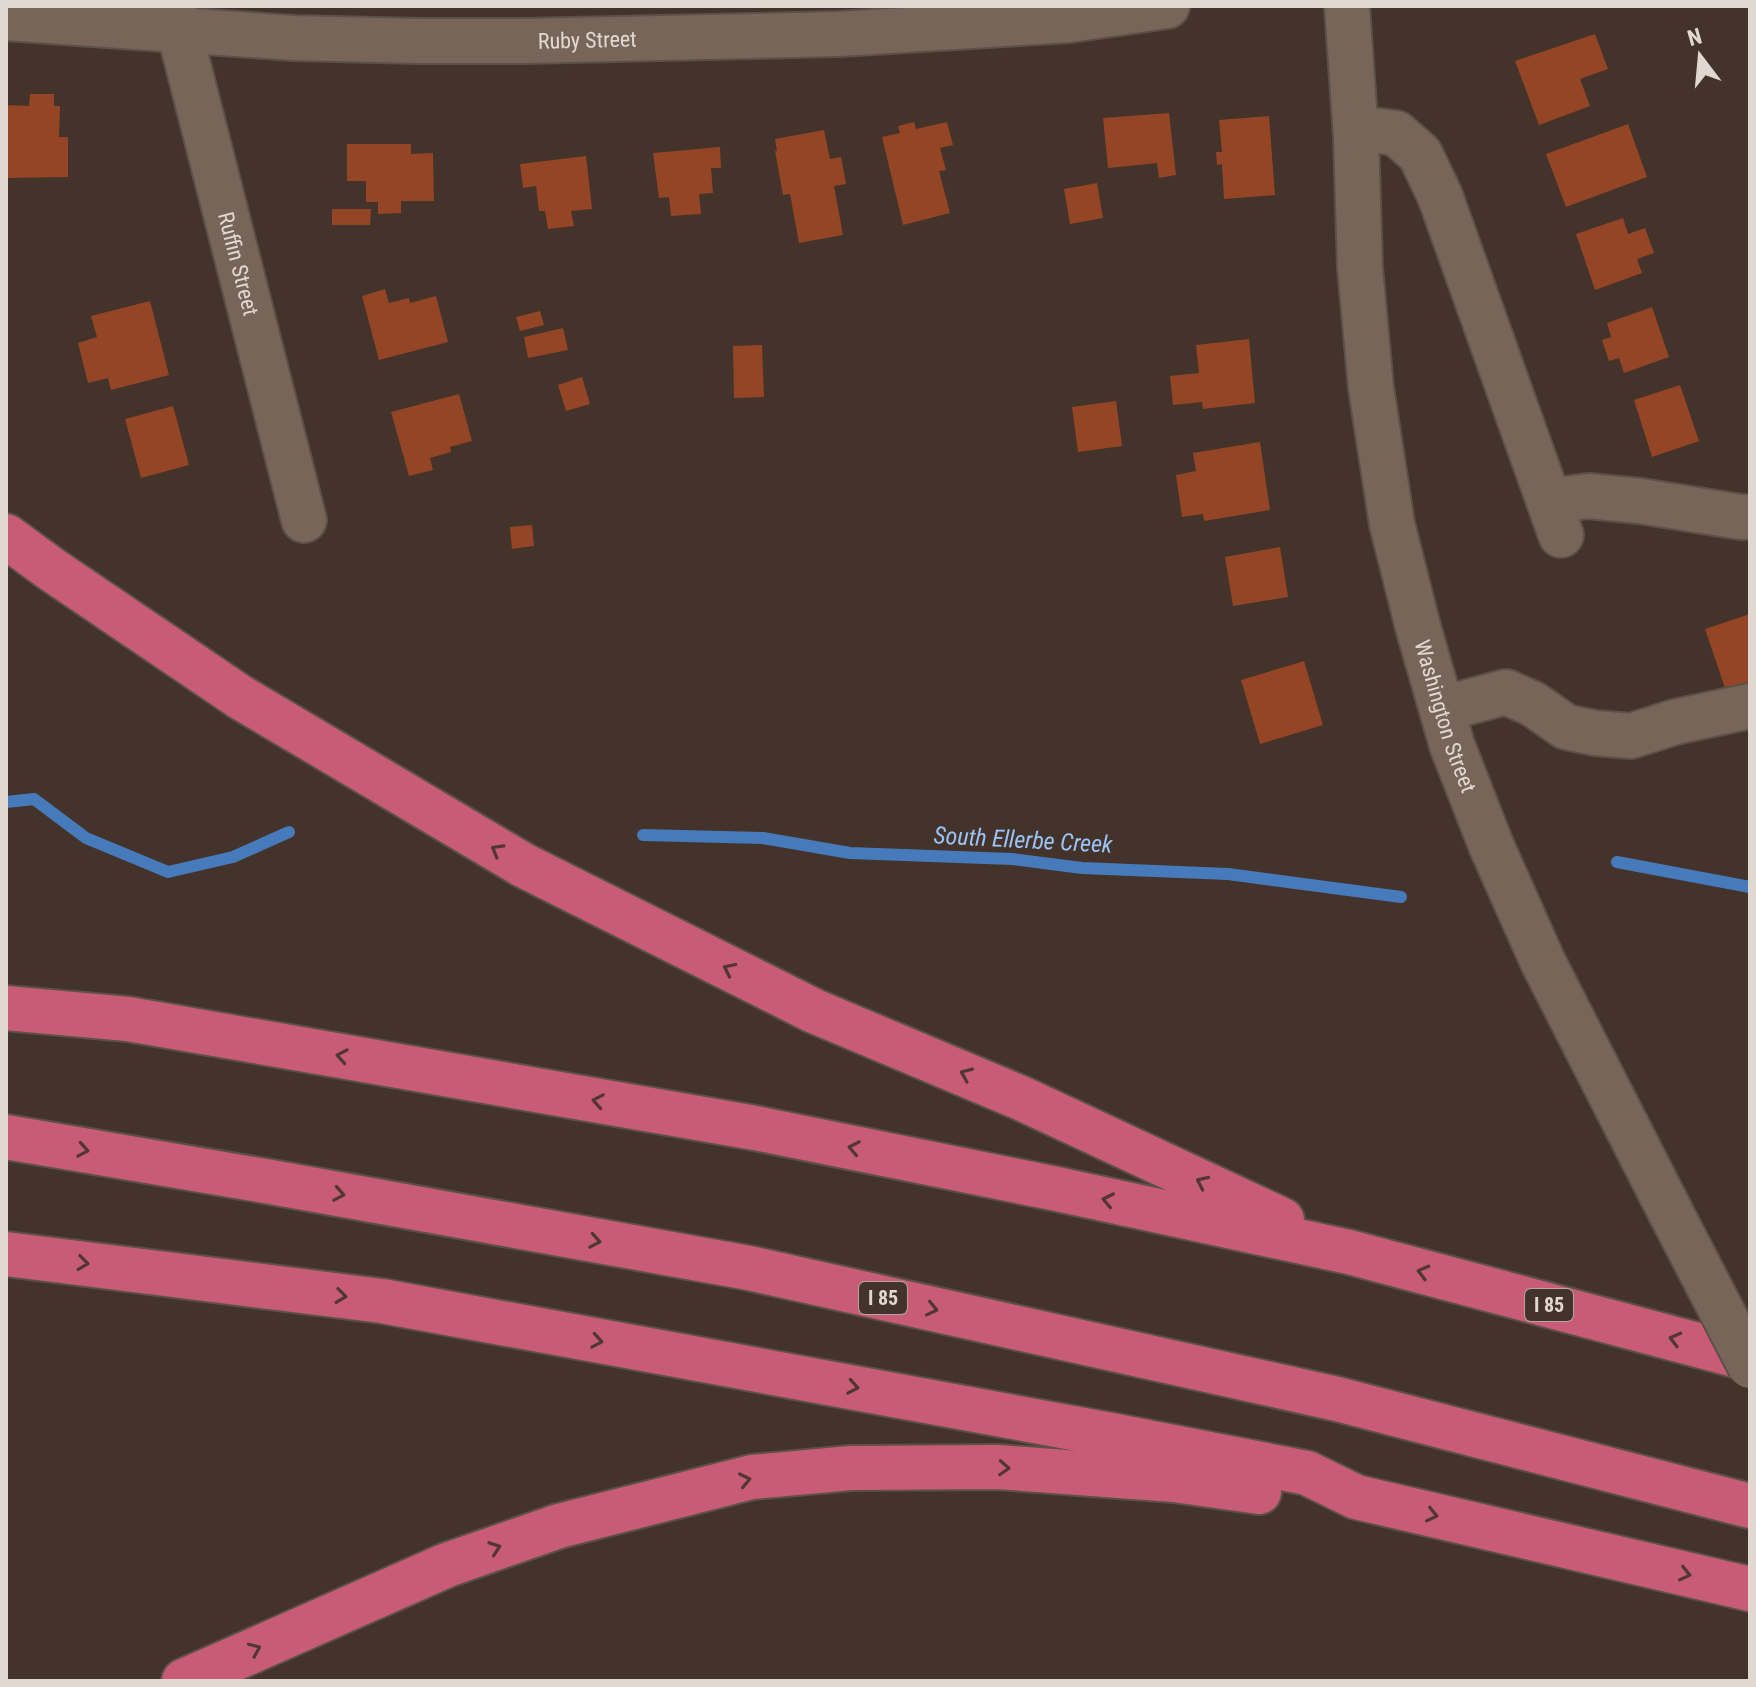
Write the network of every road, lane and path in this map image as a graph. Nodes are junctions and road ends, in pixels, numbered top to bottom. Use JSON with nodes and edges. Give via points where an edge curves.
{"nodes":[{"id":1,"x":1167,"y":6,"type":"edge"},
{"id":2,"x":1347,"y":6,"type":"edge"},
{"id":3,"x":6,"y":18,"type":"edge"},
{"id":4,"x":176,"y":18,"type":"edge"},
{"id":5,"x":1356,"y":128,"type":"junction"},
{"id":6,"x":1750,"y":517,"type":"edge"},
{"id":7,"x":304,"y":520,"type":"dead end"},
{"id":8,"x":6,"y":536,"type":"edge"},
{"id":9,"x":1750,"y":706,"type":"edge"},
{"id":10,"x":1442,"y":709,"type":"junction"},
{"id":11,"x":6,"y":1008,"type":"edge"},
{"id":12,"x":6,"y":1137,"type":"edge"},
{"id":13,"x":1349,"y":1252,"type":"junction"},
{"id":14,"x":6,"y":1254,"type":"edge"},
{"id":15,"x":1750,"y":1359,"type":"edge"},
{"id":16,"x":1750,"y":1366,"type":"edge"},
{"id":17,"x":1356,"y":1497,"type":"junction"},
{"id":18,"x":1750,"y":1506,"type":"edge"},
{"id":19,"x":1750,"y":1589,"type":"edge"},
{"id":20,"x":184,"y":1681,"type":"edge"}],
"edges":[{"from":1,"to":4,"type":"street","name":"Ruby Street","via":[[1069,20],[807,35],[420,41],[293,38]]},
{"from":2,"to":5,"type":"street","name":"Washington Street"},
{"from":3,"to":4,"type":"street","name":"Ruby Street"},
{"from":4,"to":7,"type":"street","name":"Ruffin Street"},
{"from":5,"to":6,"type":"street","via":[[1396,133],[1420,154],[1440,196],[1555,518],[1588,496]]},
{"from":5,"to":10,"type":"street","name":"Washington Street","via":[[1360,268],[1371,388],[1392,524]]},
{"from":13,"to":8,"type":"highway","one_way":true,"via":[[1023,1099],[814,1011],[523,865],[240,697]]},
{"from":9,"to":10,"type":"street","via":[[1631,736],[1566,727],[1506,692]]},
{"from":10,"to":16,"type":"street","name":"Washington Street","bridge":true,"via":[[1491,845],[1543,962]]},
{"from":13,"to":11,"type":"highway","number":"I 85","one_way":true,"via":[[755,1128],[128,1019]]},
{"from":12,"to":18,"type":"highway","number":"I 85","one_way":true,"via":[[749,1268],[1337,1399]]},
{"from":15,"to":13,"type":"highway","number":"I 85","one_way":true},
{"from":14,"to":17,"type":"highway","one_way":true,"via":[[382,1301],[1307,1473]]},
{"from":17,"to":19,"type":"highway","one_way":true},
{"from":20,"to":17,"type":"highway","one_way":true,"via":[[447,1565],[559,1526],[752,1477],[851,1468],[997,1467],[1174,1480],[1301,1498]]}]}
